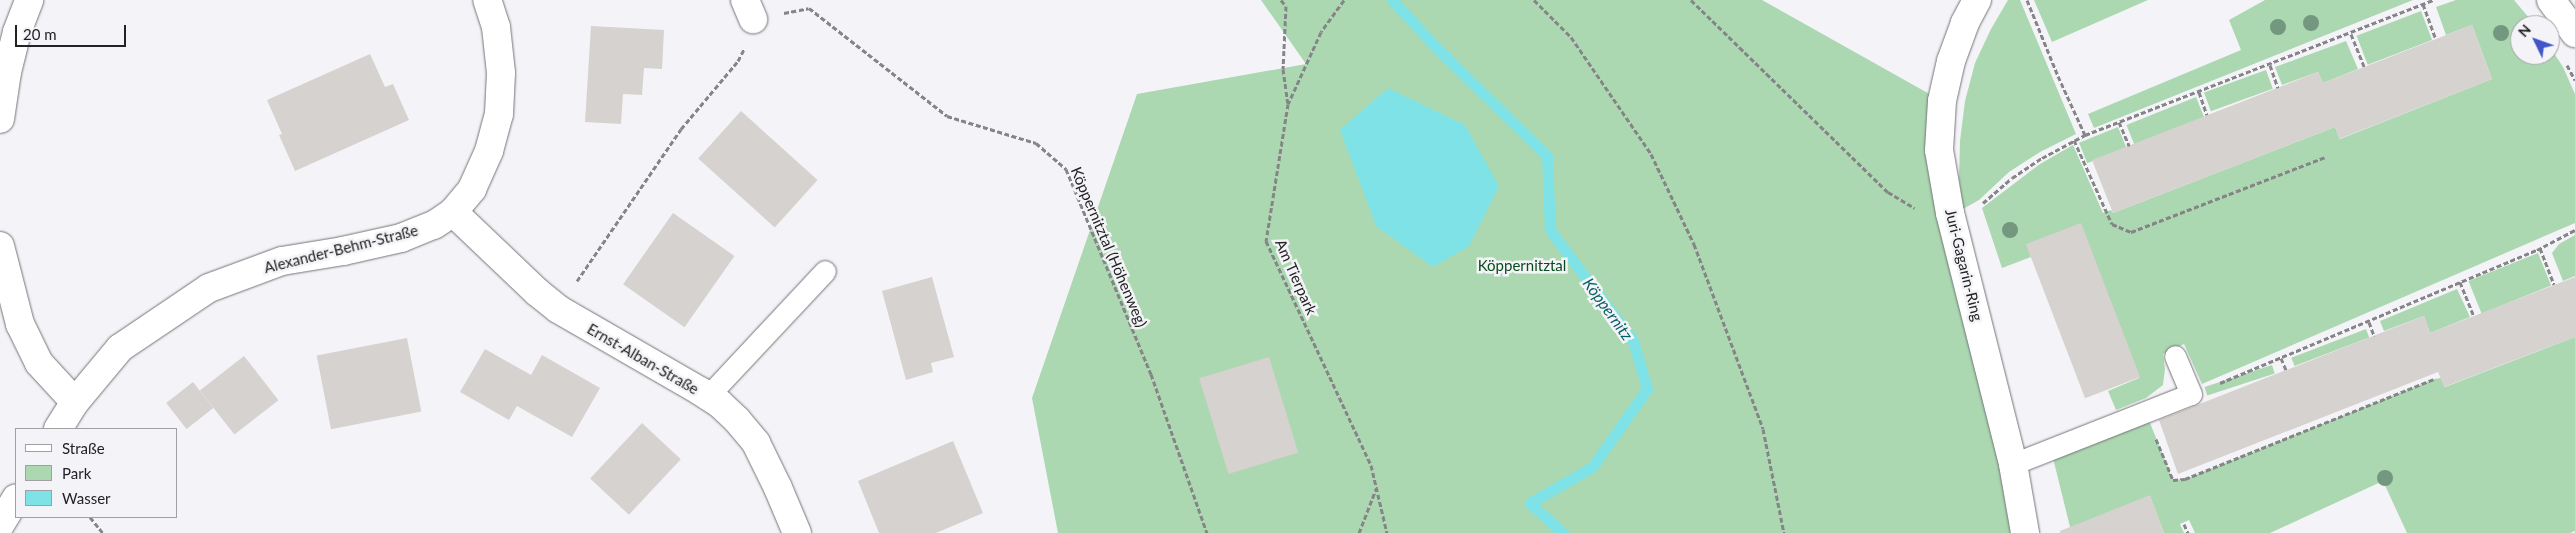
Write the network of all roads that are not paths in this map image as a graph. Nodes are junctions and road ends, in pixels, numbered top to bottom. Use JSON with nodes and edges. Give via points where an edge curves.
{"nodes":[{"id":1,"x":29,"y":0,"type":"edge"},
{"id":2,"x":487,"y":0,"type":"edge"},
{"id":3,"x":1978,"y":0,"type":"edge"},
{"id":4,"x":2551,"y":0,"type":"edge"},
{"id":5,"x":2575,"y":33,"type":"edge"},
{"id":6,"x":0,"y":119,"type":"edge"},
{"id":7,"x":453,"y":212,"type":"junction"},
{"id":8,"x":0,"y":246,"type":"edge"},
{"id":9,"x":825,"y":271,"type":"dead end"},
{"id":10,"x":2174,"y":356,"type":"dead end"},
{"id":11,"x":708,"y":396,"type":"junction"},
{"id":12,"x":75,"y":402,"type":"junction"},
{"id":13,"x":59,"y":428,"type":"edge"},
{"id":14,"x":2014,"y":464,"type":"junction"},
{"id":15,"x":15,"y":500,"type":"edge"},
{"id":16,"x":0,"y":525,"type":"edge"},
{"id":17,"x":797,"y":533,"type":"edge"},
{"id":18,"x":2025,"y":533,"type":"edge"}],
"edges":[{"from":1,"to":6,"type":"street","via":[[7,72]]},
{"from":2,"to":7,"type":"street","name":"Alexander-Behm-Straße","via":[[496,27],[501,73],[499,114],[489,151],[472,189]]},
{"from":3,"to":14,"type":"street","name":"Juri-Gagarin-Ring","via":[[1965,23],[1951,61],[1942,101],[1939,150],[1950,213]]},
{"from":4,"to":5,"type":"street"},
{"from":7,"to":11,"type":"street","name":"Ernst-Alban-Straße","via":[[558,308]]},
{"from":7,"to":12,"type":"street","name":"Alexander-Behm-Straße","via":[[434,225],[401,238],[282,261],[209,288],[120,348]]},
{"from":8,"to":12,"type":"street","via":[[20,324],[39,363]]},
{"from":9,"to":11,"type":"lane"},
{"from":10,"to":14,"type":"lane","via":[[2191,394]]},
{"from":11,"to":17,"type":"street","name":"Ernst-Alban-Straße","via":[[737,420],[756,443]]},
{"from":12,"to":13,"type":"street","name":"Alexander-Behm-Straße"},
{"from":14,"to":18,"type":"street","name":"Juri-Gagarin-Ring"},
{"from":15,"to":16,"type":"street"}]}
